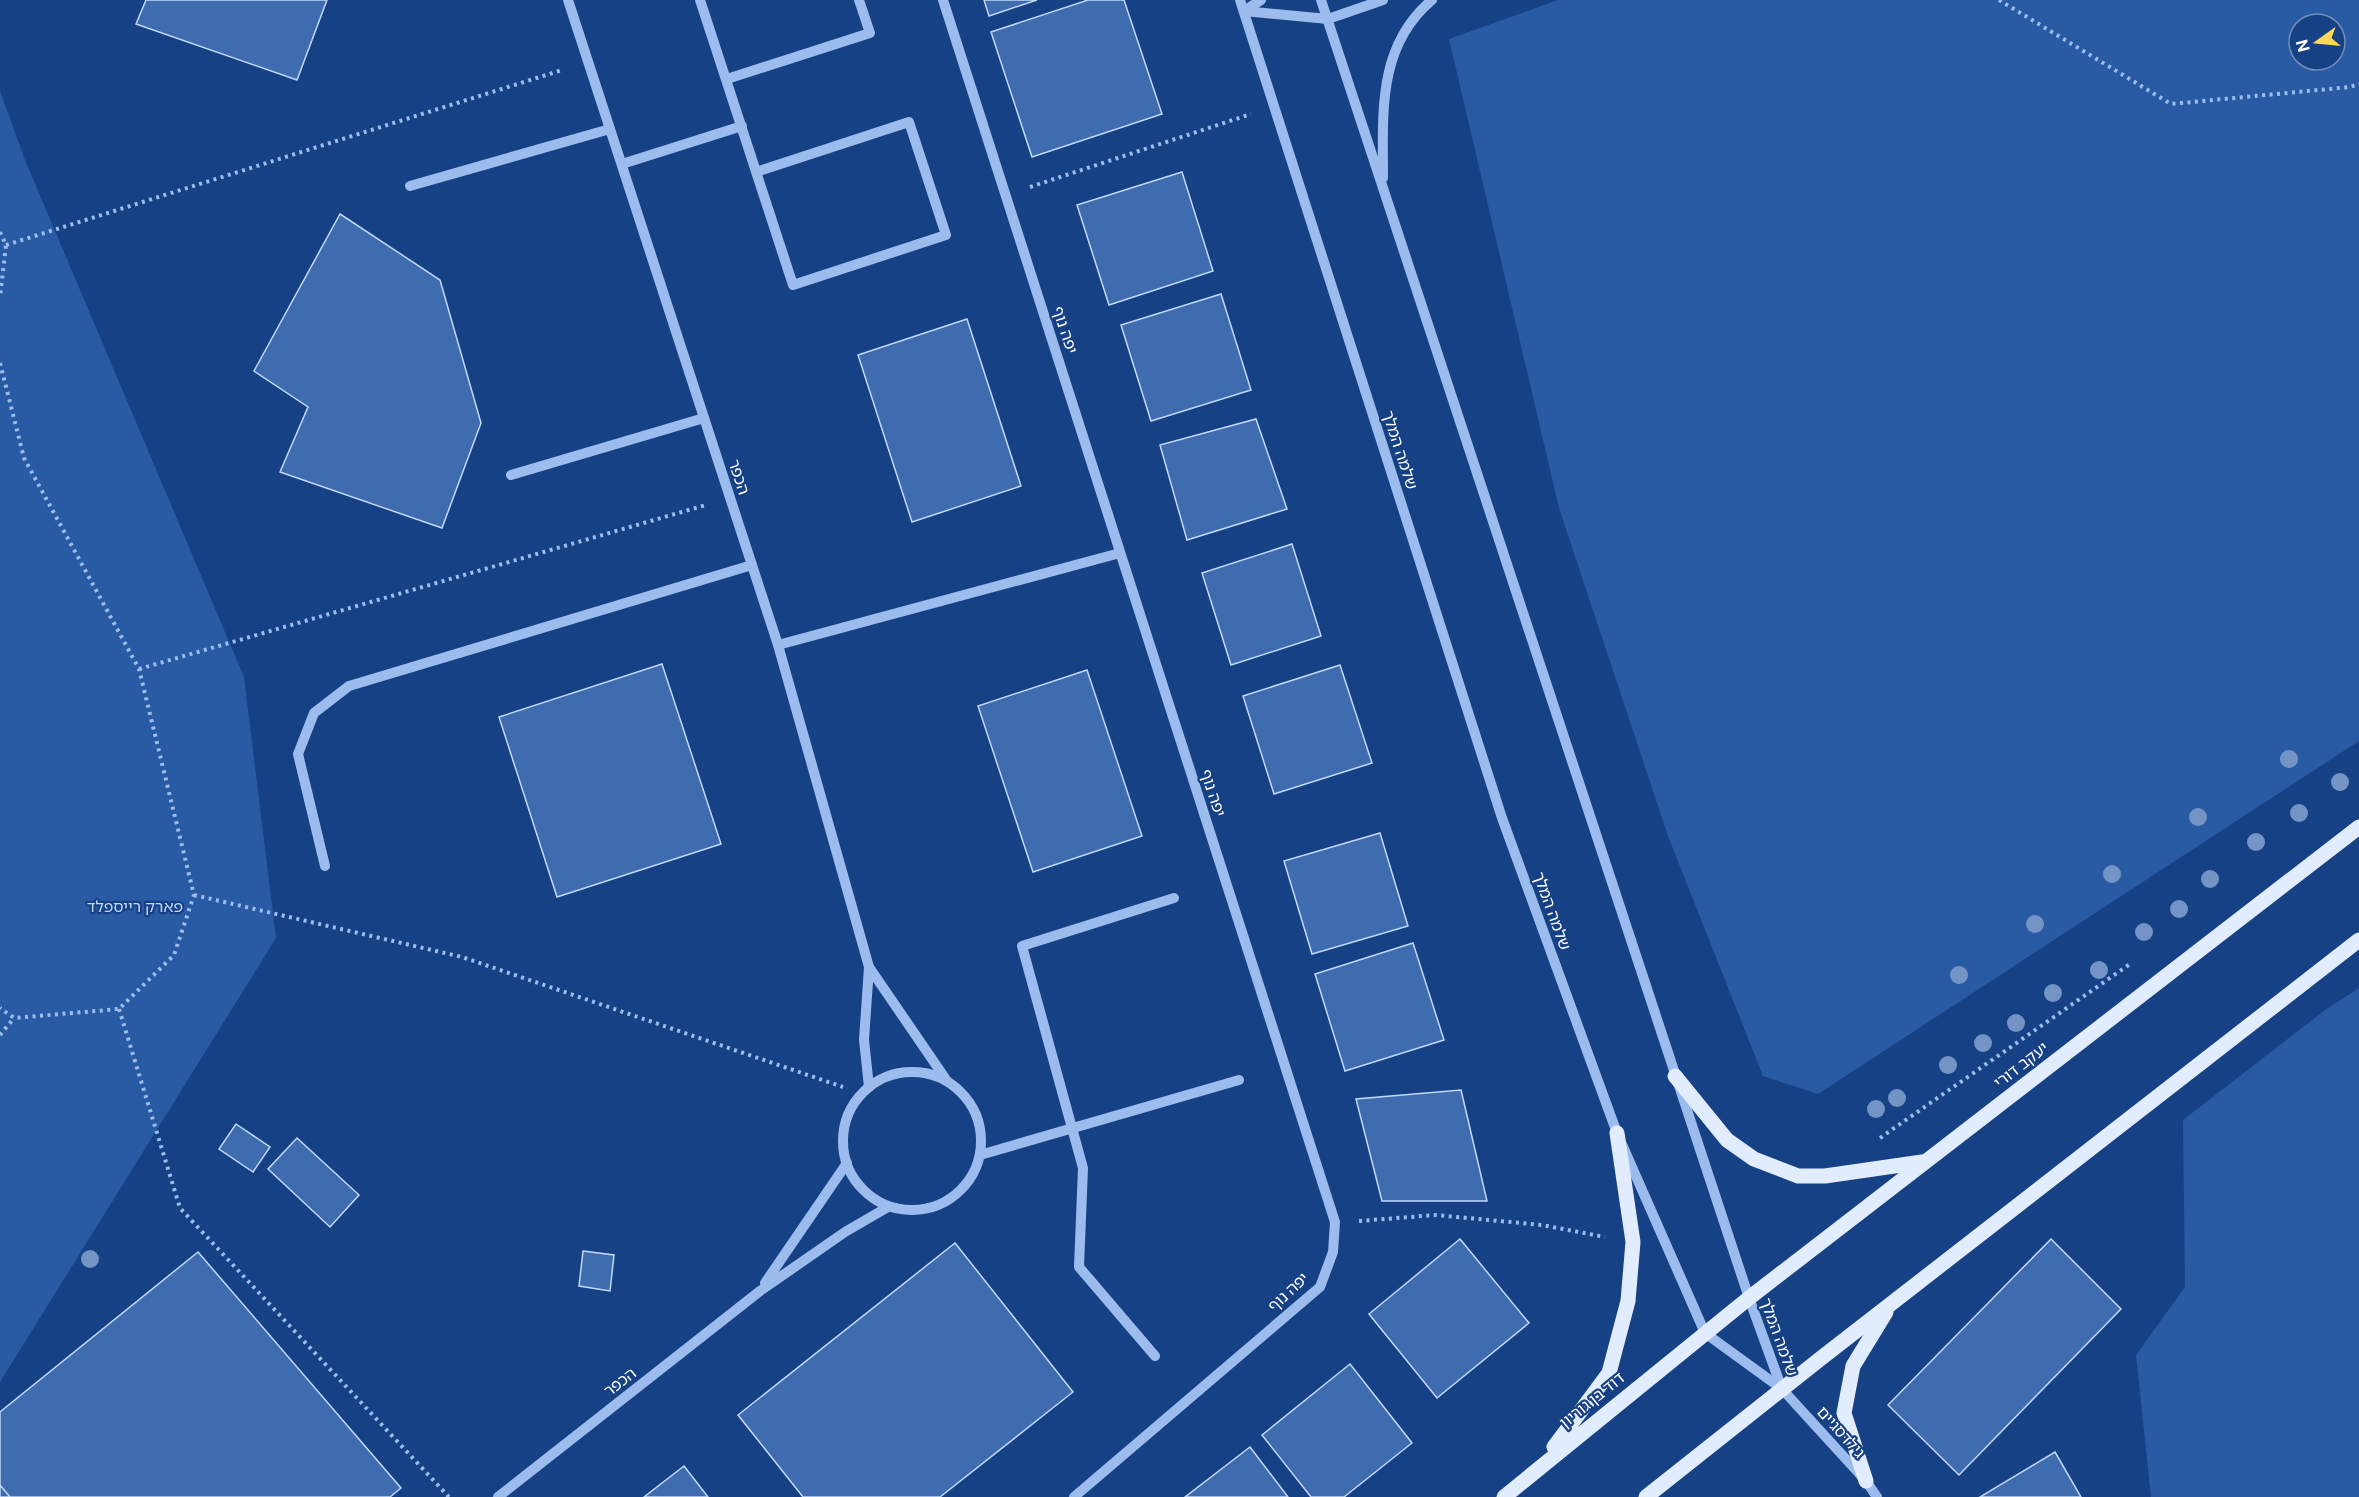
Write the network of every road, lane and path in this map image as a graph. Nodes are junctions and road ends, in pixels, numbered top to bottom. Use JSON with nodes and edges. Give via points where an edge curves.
{"nodes":[{"id":1,"x":568,"y":0,"type":"edge"},
{"id":2,"x":700,"y":0,"type":"edge"},
{"id":3,"x":859,"y":0,"type":"edge"},
{"id":4,"x":943,"y":0,"type":"edge"},
{"id":5,"x":1261,"y":0,"type":"edge"},
{"id":6,"x":1322,"y":0,"type":"edge"},
{"id":7,"x":1383,"y":0,"type":"edge"},
{"id":8,"x":1432,"y":0,"type":"edge"},
{"id":9,"x":2000,"y":0,"type":"edge"},
{"id":10,"x":1242,"y":5,"type":"edge"},
{"id":11,"x":1328,"y":19,"type":"junction"},
{"id":12,"x":588,"y":62,"type":"junction"},
{"id":13,"x":727,"y":79,"type":"junction"},
{"id":14,"x":2359,"y":84,"type":"edge"},
{"id":15,"x":1274,"y":106,"type":"junction"},
{"id":16,"x":742,"y":126,"type":"junction"},
{"id":17,"x":610,"y":129,"type":"junction"},
{"id":18,"x":622,"y":164,"type":"junction"},
{"id":19,"x":756,"y":172,"type":"junction"},
{"id":20,"x":410,"y":186,"type":"dead end"},
{"id":21,"x":1383,"y":188,"type":"junction"},
{"id":22,"x":1006,"y":195,"type":"junction"},
{"id":23,"x":0,"y":232,"type":"edge"},
{"id":24,"x":6,"y":245,"type":"junction"},
{"id":25,"x":0,"y":297,"type":"edge"},
{"id":26,"x":0,"y":363,"type":"edge"},
{"id":27,"x":704,"y":418,"type":"junction"},
{"id":28,"x":511,"y":475,"type":"dead end"},
{"id":29,"x":730,"y":498,"type":"junction"},
{"id":30,"x":1120,"y":553,"type":"junction"},
{"id":31,"x":752,"y":566,"type":"junction"},
{"id":32,"x":778,"y":645,"type":"junction"},
{"id":33,"x":139,"y":669,"type":"junction"},
{"id":34,"x":2359,"y":827,"type":"edge"},
{"id":35,"x":325,"y":866,"type":"dead end"},
{"id":36,"x":194,"y":895,"type":"junction"},
{"id":37,"x":1174,"y":898,"type":"dead end"},
{"id":38,"x":2359,"y":940,"type":"edge"},
{"id":39,"x":2135,"y":960,"type":"dead end"},
{"id":40,"x":869,"y":967,"type":"junction"},
{"id":41,"x":0,"y":1008,"type":"edge"},
{"id":42,"x":119,"y":1009,"type":"junction"},
{"id":43,"x":14,"y":1018,"type":"junction"},
{"id":44,"x":0,"y":1035,"type":"edge"},
{"id":45,"x":1675,"y":1076,"type":"junction"},
{"id":46,"x":1239,"y":1080,"type":"dead end"},
{"id":47,"x":947,"y":1081,"type":"junction"},
{"id":48,"x":865,"y":1090,"type":"junction"},
{"id":49,"x":1072,"y":1127,"type":"junction"},
{"id":50,"x":1617,"y":1133,"type":"junction"},
{"id":51,"x":1873,"y":1142,"type":"dead end"},
{"id":52,"x":980,"y":1155,"type":"junction"},
{"id":53,"x":1925,"y":1161,"type":"junction"},
{"id":54,"x":847,"y":1163,"type":"junction"},
{"id":55,"x":888,"y":1207,"type":"junction"},
{"id":56,"x":1335,"y":1222,"type":"junction"},
{"id":57,"x":1633,"y":1242,"type":"junction"},
{"id":58,"x":760,"y":1291,"type":"junction"},
{"id":59,"x":1749,"y":1298,"type":"junction"},
{"id":60,"x":1892,"y":1303,"type":"junction"},
{"id":61,"x":1705,"y":1333,"type":"junction"},
{"id":62,"x":1155,"y":1356,"type":"dead end"},
{"id":63,"x":1782,"y":1389,"type":"junction"},
{"id":64,"x":1541,"y":1464,"type":"junction"},
{"id":65,"x":1866,"y":1481,"type":"junction"},
{"id":66,"x":449,"y":1497,"type":"edge"},
{"id":67,"x":498,"y":1497,"type":"edge"},
{"id":68,"x":1074,"y":1497,"type":"edge"},
{"id":69,"x":1504,"y":1497,"type":"edge"},
{"id":70,"x":1646,"y":1497,"type":"edge"},
{"id":71,"x":1877,"y":1497,"type":"edge"}],
"edges":[{"from":1,"to":12,"type":"street","name":"הכפר"},
{"from":2,"to":13,"type":"street"},
{"from":3,"to":13,"type":"street","via":[[870,33]]},
{"from":4,"to":22,"type":"street","name":"יפה נוף"},
{"from":5,"to":10,"type":"street"},
{"from":6,"to":11,"type":"street","name":"שלמה המלך"},
{"from":7,"to":11,"type":"street"},
{"from":8,"to":21,"type":"street","via":[[1400,38],[1388,70],[1383,114]]},
{"from":9,"to":14,"type":"path","via":[[2171,105]]},
{"from":10,"to":11,"type":"street"},
{"from":10,"to":15,"type":"street","name":"שלמה המלך"},
{"from":11,"to":21,"type":"street","name":"שלמה המלך"},
{"from":12,"to":17,"type":"street","name":"הכפר"},
{"from":12,"to":24,"type":"path"},
{"from":13,"to":16,"type":"street"},
{"from":15,"to":22,"type":"path"},
{"from":15,"to":50,"type":"street","name":"שלמה המלך","via":[[1502,818]]},
{"from":16,"to":18,"type":"street"},
{"from":16,"to":19,"type":"street"},
{"from":17,"to":18,"type":"street","name":"הכפר"},
{"from":17,"to":20,"type":"street"},
{"from":18,"to":27,"type":"street","name":"הכפר"},
{"from":19,"to":19,"type":"street","via":[[793,285],[946,235],[909,122]]},
{"from":21,"to":45,"type":"street","name":"שלמה המלך"},
{"from":22,"to":30,"type":"street","name":"יפה נוף"},
{"from":23,"to":24,"type":"path"},
{"from":24,"to":25,"type":"path"},
{"from":26,"to":33,"type":"path","via":[[24,458]]},
{"from":27,"to":28,"type":"street"},
{"from":27,"to":29,"type":"street","name":"הכפר"},
{"from":29,"to":31,"type":"street","name":"הכפר"},
{"from":29,"to":33,"type":"path"},
{"from":30,"to":32,"type":"street"},
{"from":30,"to":56,"type":"street","name":"יפה נוף"},
{"from":31,"to":32,"type":"street","name":"הכפר"},
{"from":31,"to":35,"type":"street","via":[[349,686],[314,713],[298,754]]},
{"from":32,"to":40,"type":"street","name":"הכפר"},
{"from":33,"to":36,"type":"path"},
{"from":34,"to":53,"type":"main road","name":"יעקב דורי"},
{"from":36,"to":42,"type":"path","via":[[174,955]]},
{"from":36,"to":48,"type":"path","via":[[462,957]]},
{"from":37,"to":49,"type":"street","via":[[1022,946]]},
{"from":38,"to":60,"type":"main road"},
{"from":39,"to":51,"type":"path"},
{"from":40,"to":47,"type":"street","name":"הכפר"},
{"from":40,"to":48,"type":"street","name":"הכפר"},
{"from":41,"to":43,"type":"path"},
{"from":42,"to":43,"type":"path"},
{"from":42,"to":66,"type":"path","via":[[180,1208]]},
{"from":43,"to":44,"type":"path"},
{"from":45,"to":53,"type":"main road","via":[[1727,1140],[1754,1159],[1798,1176],[1825,1176]]},
{"from":45,"to":59,"type":"street","name":"שלמה המלך"},
{"from":46,"to":49,"type":"street"},
{"from":47,"to":48,"type":"street","via":[[914,1072],[895,1074]]},
{"from":47,"to":52,"type":"street","via":[[974,1113],[981,1138]]},
{"from":48,"to":54,"type":"street","via":[[846,1118],[842,1146]]},
{"from":49,"to":52,"type":"street"},
{"from":49,"to":62,"type":"street","via":[[1083,1168],[1079,1267]]},
{"from":50,"to":57,"type":"main road"},
{"from":50,"to":61,"type":"street","name":"שלמה המלך"},
{"from":52,"to":55,"type":"street","via":[[971,1177],[956,1196],[935,1207],[912,1211]]},
{"from":53,"to":59,"type":"main road","name":"יעקב דורי"},
{"from":54,"to":55,"type":"street","via":[[868,1195]]},
{"from":54,"to":58,"type":"street","name":"הכפר"},
{"from":55,"to":58,"type":"street","name":"הכפר"},
{"from":56,"to":57,"type":"path","via":[[1436,1215],[1542,1225]]},
{"from":56,"to":68,"type":"street","name":"יפה נוף","via":[[1333,1252],[1320,1287]]},
{"from":57,"to":64,"type":"main road","via":[[1628,1301],[1609,1373]]},
{"from":58,"to":67,"type":"street","name":"הכפר"},
{"from":59,"to":61,"type":"main road","name":"יעקב דורי"},
{"from":59,"to":63,"type":"street","name":"שלמה המלך"},
{"from":60,"to":63,"type":"main road"},
{"from":60,"to":65,"type":"main road","via":[[1853,1366],[1844,1413]]},
{"from":61,"to":63,"type":"street","name":"שלמה המלך"},
{"from":61,"to":64,"type":"main road","name":"דוד בן גוריון"},
{"from":63,"to":65,"type":"street","name":"גילדסגיים"},
{"from":63,"to":70,"type":"main road"},
{"from":64,"to":69,"type":"main road","name":"דוד בן גוריון"},
{"from":65,"to":71,"type":"street","name":"גילדסגיים"}]}
